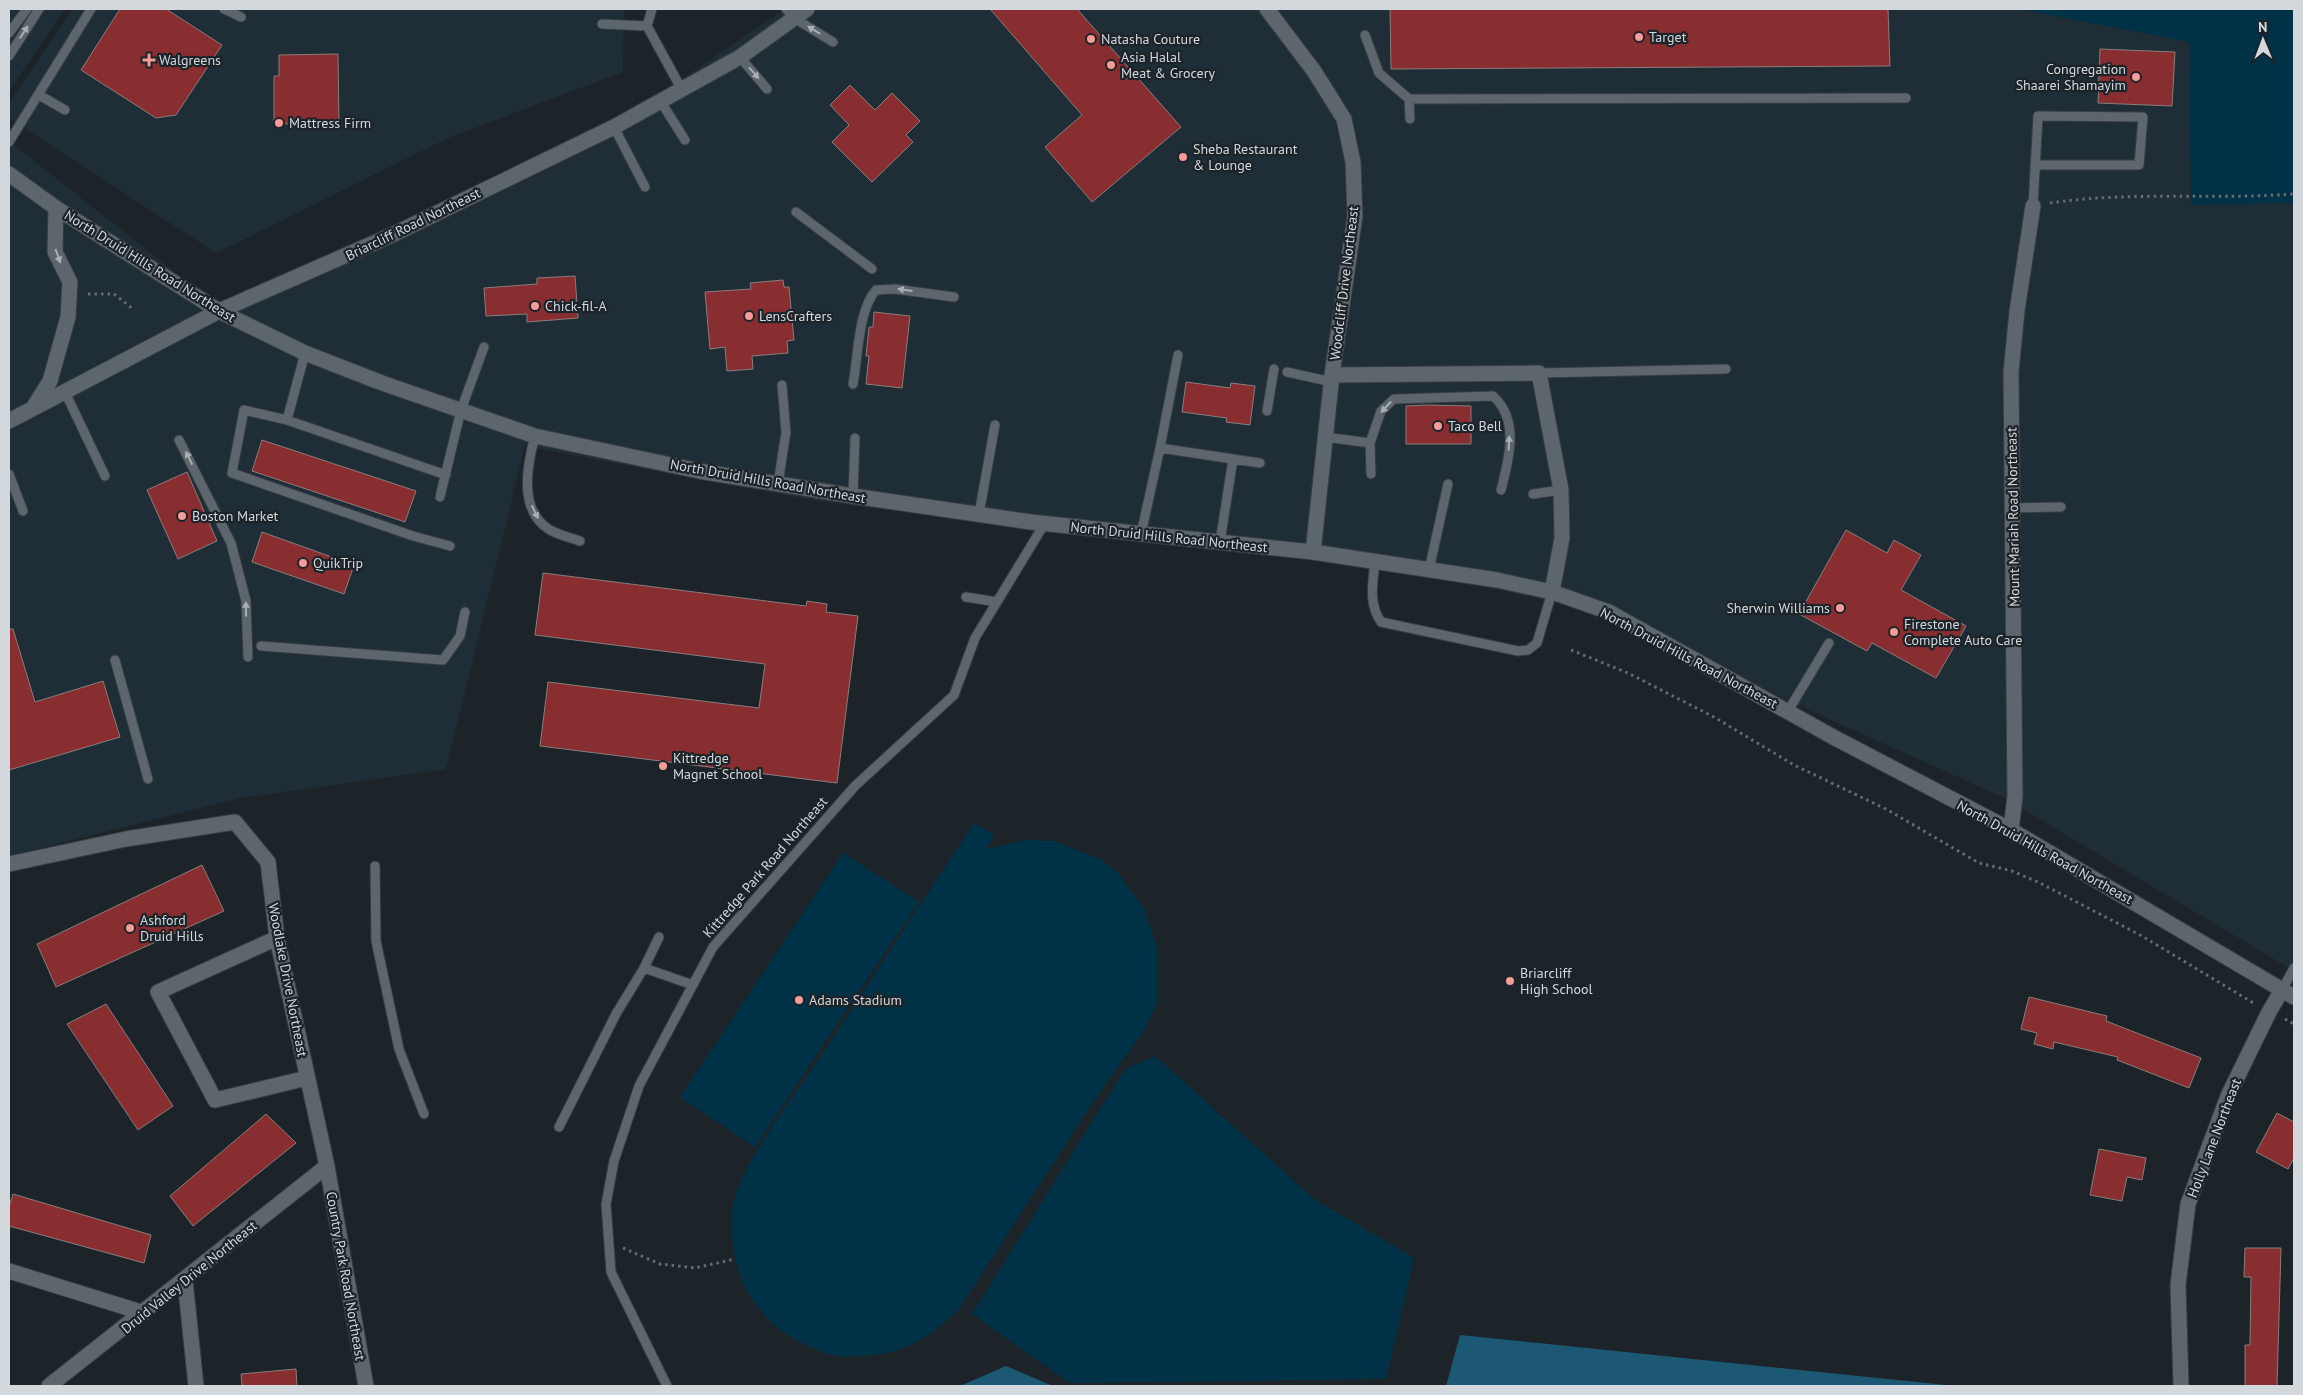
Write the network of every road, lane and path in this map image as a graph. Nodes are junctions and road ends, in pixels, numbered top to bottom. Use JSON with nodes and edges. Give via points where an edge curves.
{"nodes":[{"id":1,"x":26,"y":9,"type":"edge"},
{"id":2,"x":39,"y":9,"type":"edge"},
{"id":3,"x":91,"y":9,"type":"edge"},
{"id":4,"x":224,"y":9,"type":"edge"},
{"id":5,"x":652,"y":9,"type":"edge"},
{"id":6,"x":807,"y":9,"type":"edge"},
{"id":7,"x":1268,"y":9,"type":"edge"},
{"id":8,"x":790,"y":13,"type":"edge"},
{"id":9,"x":241,"y":17,"type":"dead end"},
{"id":10,"x":602,"y":24,"type":"dead end"},
{"id":11,"x":647,"y":26,"type":"junction"},
{"id":12,"x":9,"y":33,"type":"edge"},
{"id":13,"x":1365,"y":35,"type":"dead end"},
{"id":14,"x":833,"y":42,"type":"dead end"},
{"id":15,"x":9,"y":56,"type":"edge"},
{"id":16,"x":740,"y":57,"type":"junction"},
{"id":17,"x":767,"y":89,"type":"dead end"},
{"id":18,"x":682,"y":90,"type":"junction"},
{"id":19,"x":39,"y":95,"type":"junction"},
{"id":20,"x":1906,"y":98,"type":"dead end"},
{"id":21,"x":1409,"y":99,"type":"junction"},
{"id":22,"x":661,"y":102,"type":"junction"},
{"id":23,"x":65,"y":110,"type":"dead end"},
{"id":24,"x":1410,"y":119,"type":"dead end"},
{"id":25,"x":614,"y":127,"type":"junction"},
{"id":26,"x":685,"y":140,"type":"dead end"},
{"id":27,"x":9,"y":142,"type":"edge"},
{"id":28,"x":2035,"y":165,"type":"junction"},
{"id":29,"x":9,"y":174,"type":"edge"},
{"id":30,"x":645,"y":187,"type":"dead end"},
{"id":31,"x":2294,"y":194,"type":"edge"},
{"id":32,"x":2032,"y":206,"type":"junction"},
{"id":33,"x":56,"y":208,"type":"junction"},
{"id":34,"x":796,"y":212,"type":"dead end"},
{"id":35,"x":872,"y":268,"type":"dead end"},
{"id":36,"x":82,"y":294,"type":"dead end"},
{"id":37,"x":954,"y":297,"type":"dead end"},
{"id":38,"x":133,"y":309,"type":"dead end"},
{"id":39,"x":219,"y":312,"type":"junction"},
{"id":40,"x":484,"y":347,"type":"dead end"},
{"id":41,"x":305,"y":353,"type":"junction"},
{"id":42,"x":1178,"y":355,"type":"dead end"},
{"id":43,"x":1274,"y":369,"type":"dead end"},
{"id":44,"x":1726,"y":369,"type":"dead end"},
{"id":45,"x":1288,"y":372,"type":"dead end"},
{"id":46,"x":1539,"y":373,"type":"junction"},
{"id":47,"x":1332,"y":379,"type":"junction"},
{"id":48,"x":853,"y":384,"type":"dead end"},
{"id":49,"x":782,"y":385,"type":"dead end"},
{"id":50,"x":65,"y":392,"type":"junction"},
{"id":51,"x":32,"y":409,"type":"junction"},
{"id":52,"x":461,"y":410,"type":"junction"},
{"id":53,"x":1268,"y":411,"type":"dead end"},
{"id":54,"x":287,"y":420,"type":"junction"},
{"id":55,"x":9,"y":421,"type":"edge"},
{"id":56,"x":995,"y":425,"type":"dead end"},
{"id":57,"x":535,"y":436,"type":"junction"},
{"id":58,"x":1325,"y":437,"type":"junction"},
{"id":59,"x":855,"y":438,"type":"dead end"},
{"id":60,"x":180,"y":440,"type":"dead end"},
{"id":61,"x":1370,"y":442,"type":"junction"},
{"id":62,"x":1160,"y":448,"type":"junction"},
{"id":63,"x":1233,"y":459,"type":"junction"},
{"id":64,"x":1260,"y":463,"type":"dead end"},
{"id":65,"x":9,"y":474,"type":"edge"},
{"id":66,"x":1370,"y":474,"type":"dead end"},
{"id":67,"x":446,"y":475,"type":"junction"},
{"id":68,"x":105,"y":476,"type":"dead end"},
{"id":69,"x":778,"y":484,"type":"junction"},
{"id":70,"x":1448,"y":484,"type":"dead end"},
{"id":71,"x":1501,"y":490,"type":"dead end"},
{"id":72,"x":1561,"y":490,"type":"junction"},
{"id":73,"x":1533,"y":494,"type":"dead end"},
{"id":74,"x":853,"y":496,"type":"junction"},
{"id":75,"x":440,"y":498,"type":"dead end"},
{"id":76,"x":2061,"y":507,"type":"dead end"},
{"id":77,"x":2012,"y":508,"type":"junction"},
{"id":78,"x":23,"y":511,"type":"dead end"},
{"id":79,"x":979,"y":514,"type":"junction"},
{"id":80,"x":1045,"y":524,"type":"junction"},
{"id":81,"x":1141,"y":534,"type":"junction"},
{"id":82,"x":580,"y":541,"type":"dead end"},
{"id":83,"x":1220,"y":542,"type":"junction"},
{"id":84,"x":450,"y":546,"type":"dead end"},
{"id":85,"x":1313,"y":552,"type":"junction"},
{"id":86,"x":1375,"y":561,"type":"junction"},
{"id":87,"x":1429,"y":570,"type":"junction"},
{"id":88,"x":1552,"y":592,"type":"junction"},
{"id":89,"x":966,"y":597,"type":"dead end"},
{"id":90,"x":997,"y":602,"type":"junction"},
{"id":91,"x":465,"y":612,"type":"dead end"},
{"id":92,"x":1829,"y":643,"type":"dead end"},
{"id":93,"x":261,"y":646,"type":"dead end"},
{"id":94,"x":1571,"y":650,"type":"dead end"},
{"id":95,"x":248,"y":657,"type":"dead end"},
{"id":96,"x":115,"y":660,"type":"dead end"},
{"id":97,"x":1788,"y":711,"type":"junction"},
{"id":98,"x":148,"y":779,"type":"dead end"},
{"id":99,"x":2011,"y":830,"type":"junction"},
{"id":100,"x":9,"y":864,"type":"edge"},
{"id":101,"x":375,"y":866,"type":"dead end"},
{"id":102,"x":277,"y":938,"type":"junction"},
{"id":103,"x":659,"y":938,"type":"dead end"},
{"id":104,"x":644,"y":968,"type":"junction"},
{"id":105,"x":2294,"y":968,"type":"edge"},
{"id":106,"x":693,"y":985,"type":"junction"},
{"id":107,"x":2288,"y":994,"type":"edge"},
{"id":108,"x":2269,"y":1012,"type":"junction"},
{"id":109,"x":2294,"y":1024,"type":"edge"},
{"id":110,"x":307,"y":1078,"type":"junction"},
{"id":111,"x":424,"y":1114,"type":"dead end"},
{"id":112,"x":559,"y":1127,"type":"dead end"},
{"id":113,"x":327,"y":1166,"type":"junction"},
{"id":114,"x":609,"y":1244,"type":"junction"},
{"id":115,"x":736,"y":1258,"type":"dead end"},
{"id":116,"x":9,"y":1271,"type":"edge"},
{"id":117,"x":185,"y":1280,"type":"junction"},
{"id":118,"x":144,"y":1313,"type":"junction"},
{"id":119,"x":49,"y":1386,"type":"edge"},
{"id":120,"x":196,"y":1386,"type":"edge"},
{"id":121,"x":366,"y":1386,"type":"edge"},
{"id":122,"x":667,"y":1386,"type":"edge"},
{"id":123,"x":2180,"y":1386,"type":"edge"}],
"edges":[{"from":1,"to":12,"type":"lane"},
{"from":15,"to":2,"type":"lane","one_way":true},
{"from":3,"to":19,"type":"lane"},
{"from":4,"to":9,"type":"lane"},
{"from":5,"to":11,"type":"lane"},
{"from":6,"to":8,"type":"street","name":"Briarcliff Road Northeast"},
{"from":7,"to":47,"type":"street","name":"Woodcliff Drive Northeast","via":[[1314,71],[1344,119],[1352,162],[1355,216]]},
{"from":14,"to":8,"type":"lane","one_way":true},
{"from":8,"to":16,"type":"street","name":"Briarcliff Road Northeast"},
{"from":10,"to":11,"type":"lane"},
{"from":11,"to":18,"type":"lane"},
{"from":13,"to":21,"type":"lane","via":[[1379,73]]},
{"from":16,"to":17,"type":"lane","one_way":true},
{"from":16,"to":18,"type":"street","name":"Briarcliff Road Northeast"},
{"from":18,"to":22,"type":"street","name":"Briarcliff Road Northeast"},
{"from":19,"to":23,"type":"lane"},
{"from":19,"to":27,"type":"lane"},
{"from":20,"to":21,"type":"lane"},
{"from":21,"to":24,"type":"lane"},
{"from":22,"to":25,"type":"street","name":"Briarcliff Road Northeast"},
{"from":22,"to":26,"type":"lane"},
{"from":25,"to":30,"type":"lane"},
{"from":25,"to":39,"type":"street","name":"Briarcliff Road Northeast","via":[[409,227]]},
{"from":28,"to":28,"type":"lane","via":[[2038,116],[2142,117],[2139,166]]},
{"from":28,"to":32,"type":"lane"},
{"from":29,"to":33,"type":"street","name":"North Druid Hills Road Northeast"},
{"from":31,"to":32,"type":"path","via":[[2082,198]]},
{"from":32,"to":77,"type":"street","name":"Mount Mariah Road Northeast","via":[[2011,372]]},
{"from":33,"to":39,"type":"street","name":"North Druid Hills Road Northeast"},
{"from":33,"to":51,"type":"street","one_way":true,"via":[[55,252],[70,282],[68,317],[50,381]]},
{"from":34,"to":35,"type":"lane"},
{"from":36,"to":38,"type":"path","via":[[114,294]]},
{"from":37,"to":48,"type":"lane","one_way":true,"via":[[895,288],[876,290],[870,296],[866,310]]},
{"from":39,"to":41,"type":"street","name":"North Druid Hills Road Northeast"},
{"from":39,"to":50,"type":"street","name":"Briarcliff Road Northeast"},
{"from":40,"to":52,"type":"lane"},
{"from":41,"to":52,"type":"street","name":"North Druid Hills Road Northeast","via":[[382,384]]},
{"from":41,"to":54,"type":"lane"},
{"from":42,"to":62,"type":"lane"},
{"from":43,"to":53,"type":"lane"},
{"from":44,"to":46,"type":"lane"},
{"from":45,"to":47,"type":"lane"},
{"from":46,"to":47,"type":"street"},
{"from":46,"to":72,"type":"street"},
{"from":47,"to":58,"type":"street","name":"Woodcliff Drive Northeast"},
{"from":49,"to":69,"type":"lane","via":[[786,432]]},
{"from":50,"to":51,"type":"street","name":"Briarcliff Road Northeast"},
{"from":50,"to":68,"type":"lane"},
{"from":51,"to":55,"type":"street","name":"Briarcliff Road Northeast"},
{"from":52,"to":57,"type":"street","name":"North Druid Hills Road Northeast"},
{"from":52,"to":67,"type":"lane"},
{"from":54,"to":67,"type":"lane"},
{"from":54,"to":84,"type":"lane","via":[[244,410],[232,473]]},
{"from":56,"to":79,"type":"lane"},
{"from":57,"to":69,"type":"street","name":"North Druid Hills Road Northeast","via":[[699,471]]},
{"from":57,"to":82,"type":"lane","one_way":true,"via":[[528,465],[529,501],[537,519],[551,531]]},
{"from":58,"to":61,"type":"lane"},
{"from":58,"to":85,"type":"street","name":"Woodcliff Drive Northeast"},
{"from":59,"to":74,"type":"lane"},
{"from":95,"to":60,"type":"lane","one_way":true,"via":[[246,601],[231,543]]},
{"from":61,"to":66,"type":"lane"},
{"from":71,"to":61,"type":"lane","one_way":true,"via":[[1510,436],[1503,405],[1493,396],[1394,399],[1381,411]]},
{"from":62,"to":63,"type":"lane"},
{"from":62,"to":81,"type":"lane"},
{"from":63,"to":64,"type":"lane"},
{"from":63,"to":83,"type":"lane"},
{"from":65,"to":78,"type":"lane"},
{"from":67,"to":75,"type":"lane"},
{"from":69,"to":74,"type":"street","name":"North Druid Hills Road Northeast"},
{"from":70,"to":87,"type":"lane"},
{"from":72,"to":73,"type":"lane"},
{"from":72,"to":88,"type":"street","via":[[1562,538]]},
{"from":74,"to":79,"type":"street","name":"North Druid Hills Road Northeast"},
{"from":76,"to":77,"type":"lane"},
{"from":77,"to":99,"type":"street","name":"Mount Mariah Road Northeast","via":[[2015,796]]},
{"from":79,"to":80,"type":"street","name":"North Druid Hills Road Northeast"},
{"from":80,"to":81,"type":"street","name":"North Druid Hills Road Northeast"},
{"from":80,"to":90,"type":"lane","name":"Kittredge Park Road Northeast"},
{"from":81,"to":83,"type":"street","name":"North Druid Hills Road Northeast"},
{"from":83,"to":85,"type":"street","name":"North Druid Hills Road Northeast"},
{"from":85,"to":86,"type":"street","name":"North Druid Hills Road Northeast"},
{"from":86,"to":87,"type":"street","name":"North Druid Hills Road Northeast"},
{"from":86,"to":88,"type":"lane","via":[[1372,597],[1374,611],[1381,622],[1518,651],[1528,650],[1537,644]]},
{"from":87,"to":88,"type":"street","name":"North Druid Hills Road Northeast"},
{"from":88,"to":97,"type":"street","name":"North Druid Hills Road Northeast","via":[[1609,612]]},
{"from":89,"to":90,"type":"lane"},
{"from":90,"to":106,"type":"lane","name":"Kittredge Park Road Northeast","via":[[975,638],[954,695],[855,786],[713,947]]},
{"from":91,"to":93,"type":"lane","via":[[460,636],[443,660]]},
{"from":92,"to":97,"type":"lane"},
{"from":94,"to":108,"type":"path","via":[[1628,673],[1714,717],[1794,765],[1886,809],[1979,863],[2012,871],[2040,883],[2142,936]]},
{"from":96,"to":98,"type":"lane"},
{"from":97,"to":99,"type":"street","name":"North Druid Hills Road Northeast"},
{"from":99,"to":107,"type":"street","name":"North Druid Hills Road Northeast"},
{"from":100,"to":102,"type":"street","name":"Woodlake Drive Northeast","via":[[126,839],[235,822],[268,862]]},
{"from":101,"to":111,"type":"lane","via":[[376,941],[399,1049]]},
{"from":102,"to":110,"type":"street","name":"Woodlake Drive Northeast"},
{"from":102,"to":110,"type":"street","via":[[158,992],[216,1100]]},
{"from":103,"to":104,"type":"lane"},
{"from":104,"to":106,"type":"lane"},
{"from":104,"to":112,"type":"lane","via":[[616,1014]]},
{"from":105,"to":107,"type":"lane"},
{"from":106,"to":114,"type":"lane","name":"Kittredge Park Road Northeast","via":[[640,1086],[614,1161],[606,1204]]},
{"from":107,"to":108,"type":"street","name":"Holly Lane Northeast"},
{"from":108,"to":109,"type":"path"},
{"from":108,"to":123,"type":"street","name":"Holly Lane Northeast","via":[[2228,1096],[2188,1204],[2178,1285]]},
{"from":110,"to":113,"type":"street","name":"Woodlake Drive Northeast"},
{"from":113,"to":117,"type":"street","name":"Druid Valley Drive Northeast"},
{"from":113,"to":121,"type":"street","name":"Country Park Road Northeast"},
{"from":114,"to":115,"type":"path","via":[[660,1264],[695,1268]]},
{"from":114,"to":122,"type":"lane","name":"Kittredge Park Road Northeast","via":[[611,1272]]},
{"from":116,"to":118,"type":"street"},
{"from":117,"to":118,"type":"street","name":"Druid Valley Drive Northeast"},
{"from":117,"to":120,"type":"street"},
{"from":118,"to":119,"type":"street","name":"Druid Valley Drive Northeast"}]}
